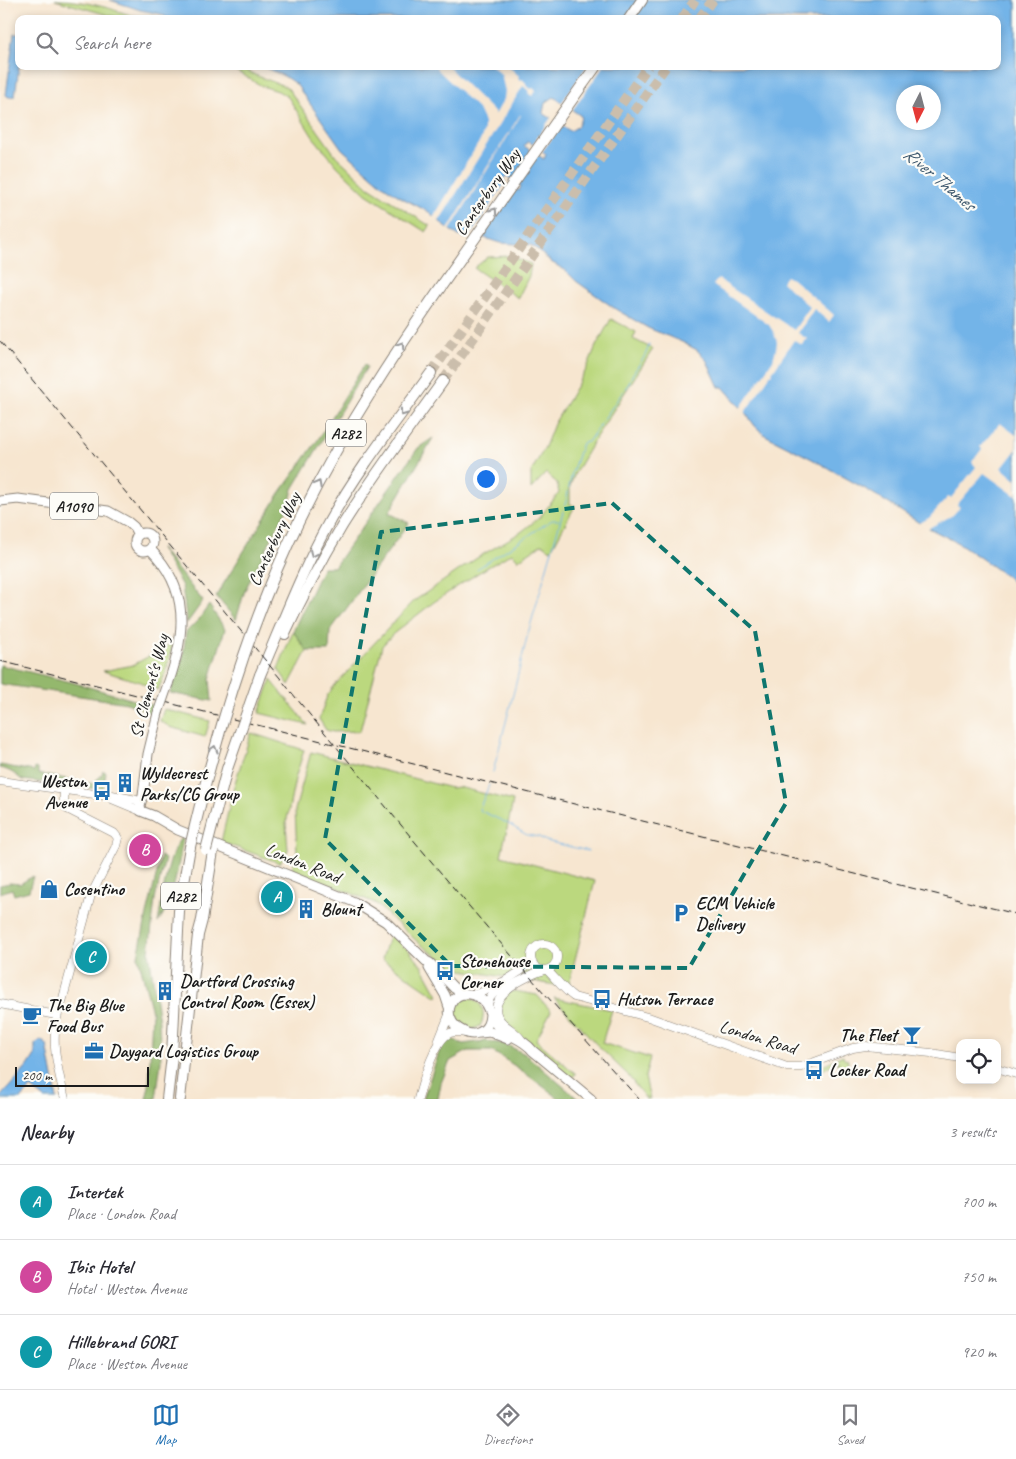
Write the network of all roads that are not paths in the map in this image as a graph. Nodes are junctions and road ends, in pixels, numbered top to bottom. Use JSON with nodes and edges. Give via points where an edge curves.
{"nodes":[{"id":1,"x":642,"y":0,"type":"edge"},
{"id":2,"x":632,"y":15,"type":"edge"},
{"id":3,"x":593,"y":70,"type":"edge"},
{"id":4,"x":431,"y":374,"type":"tunnel mouth"},
{"id":5,"x":443,"y":381,"type":"tunnel mouth"},
{"id":6,"x":0,"y":501,"type":"edge"},
{"id":7,"x":272,"y":655,"type":"junction"},
{"id":8,"x":0,"y":781,"type":"edge"},
{"id":9,"x":64,"y":790,"type":"junction"},
{"id":10,"x":141,"y":806,"type":"junction"},
{"id":11,"x":426,"y":961,"type":"junction"},
{"id":12,"x":531,"y":961,"type":"junction"},
{"id":13,"x":555,"y":965,"type":"junction"},
{"id":14,"x":545,"y":970,"type":"junction"},
{"id":15,"x":557,"y":979,"type":"junction"},
{"id":16,"x":517,"y":983,"type":"junction"},
{"id":17,"x":467,"y":994,"type":"junction"},
{"id":18,"x":0,"y":1004,"type":"edge"},
{"id":19,"x":489,"y":1010,"type":"junction"},
{"id":20,"x":449,"y":1011,"type":"junction"},
{"id":21,"x":56,"y":1015,"type":"junction"},
{"id":22,"x":466,"y":1033,"type":"junction"},
{"id":23,"x":477,"y":1033,"type":"junction"},
{"id":24,"x":522,"y":1040,"type":"junction"},
{"id":25,"x":439,"y":1045,"type":"junction"},
{"id":26,"x":533,"y":1051,"type":"junction"},
{"id":27,"x":956,"y":1057,"type":"edge"},
{"id":28,"x":1001,"y":1069,"type":"edge"},
{"id":29,"x":1016,"y":1074,"type":"edge"},
{"id":30,"x":65,"y":1099,"type":"edge"},
{"id":31,"x":167,"y":1099,"type":"edge"},
{"id":32,"x":180,"y":1099,"type":"edge"},
{"id":33,"x":418,"y":1099,"type":"edge"},
{"id":34,"x":591,"y":1099,"type":"edge"}],
"edges":[{"from":1,"to":2,"type":"highway"},
{"from":31,"to":3,"type":"highway","name":"Canterbury Way","number":"A282","one_way":true,"bridge":true,"via":[[179,911],[190,847],[219,731],[271,582],[316,488],[370,392]]},
{"from":4,"to":7,"type":"highway","number":"A282","one_way":true,"via":[[334,512],[309,560]]},
{"from":5,"to":7,"type":"highway","number":"A282","via":[[342,526]]},
{"from":6,"to":10,"type":"main road","name":"St Clement's Way","number":"A1090","bridge":true,"via":[[18,499],[108,511],[128,522],[138,535],[147,533],[152,537],[150,549],[168,571],[177,591],[180,638],[148,754]]},
{"from":7,"to":32,"type":"highway","number":"A282","via":[[210,850]]},
{"from":8,"to":9,"type":"street","name":"London Road"},
{"from":9,"to":10,"type":"street","name":"London Road","via":[[112,795],[136,800]]},
{"from":9,"to":21,"type":"street","via":[[67,809],[118,838],[90,894]]},
{"from":10,"to":11,"type":"main road","name":"London Road","via":[[178,830],[354,902],[386,922]]},
{"from":11,"to":17,"type":"main road","name":"London Road","via":[[458,992]]},
{"from":11,"to":20,"type":"main road","name":"London Road","via":[[445,995]]},
{"from":12,"to":13,"type":"street","via":[[532,950],[544,944],[555,950]]},
{"from":12,"to":14,"type":"street","via":[[535,967]]},
{"from":12,"to":17,"type":"street","via":[[518,973],[485,991]]},
{"from":13,"to":14,"type":"street"},
{"from":13,"to":15,"type":"street"},
{"from":14,"to":15,"type":"street","name":"London Road"},
{"from":14,"to":16,"type":"street"},
{"from":15,"to":27,"type":"street","name":"London Road","via":[[574,997],[651,1018],[787,1067],[801,1067],[866,1046]]},
{"from":16,"to":19,"type":"street","via":[[494,994],[489,1001]]},
{"from":16,"to":24,"type":"street","via":[[501,995],[497,1011],[500,1020]]},
{"from":17,"to":19,"type":"main road","via":[[482,999]]},
{"from":17,"to":20,"type":"main road","via":[[455,998]]},
{"from":18,"to":21,"type":"street"},
{"from":19,"to":23,"type":"main road","via":[[488,1026]]},
{"from":19,"to":24,"type":"main road","via":[[497,1026]]},
{"from":20,"to":22,"type":"main road","via":[[454,1024]]},
{"from":20,"to":25,"type":"street"},
{"from":21,"to":30,"type":"street","via":[[55,1048]]},
{"from":22,"to":23,"type":"main road"},
{"from":22,"to":25,"type":"street","via":[[450,1033]]},
{"from":23,"to":26,"type":"main road","via":[[496,1034]]},
{"from":24,"to":26,"type":"main road"},
{"from":25,"to":33,"type":"street"},
{"from":26,"to":34,"type":"main road"},
{"from":28,"to":29,"type":"street"}]}
